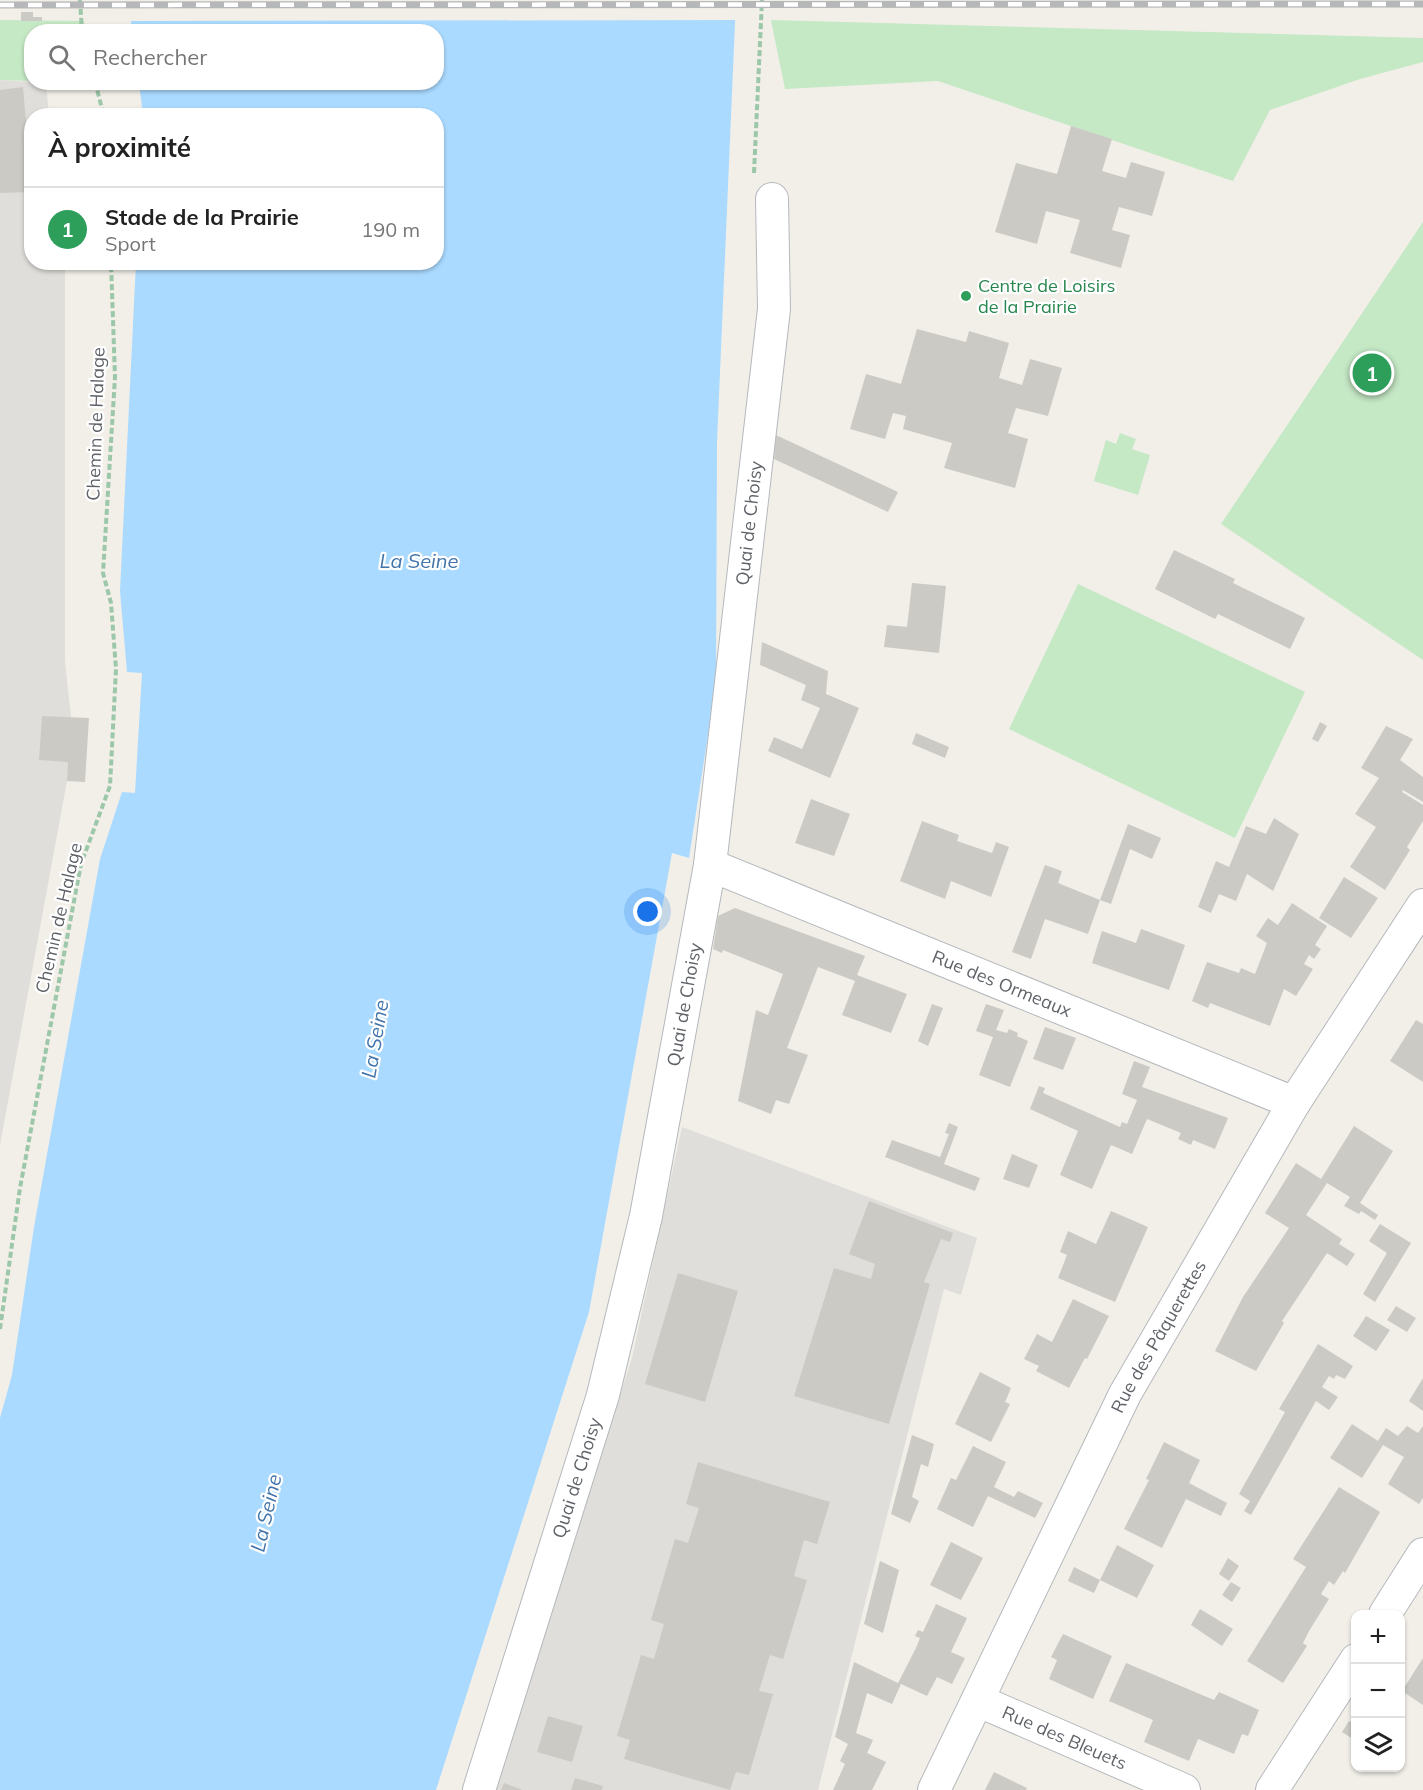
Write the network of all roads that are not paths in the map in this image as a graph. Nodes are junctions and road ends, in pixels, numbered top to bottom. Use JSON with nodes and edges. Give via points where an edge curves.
{"nodes":[{"id":1,"x":772,"y":199,"type":"dead end"},
{"id":2,"x":710,"y":865,"type":"junction"},
{"id":3,"x":1423,"y":905,"type":"edge"},
{"id":4,"x":1294,"y":1103,"type":"junction"},
{"id":5,"x":1423,"y":1554,"type":"edge"},
{"id":6,"x":1387,"y":1610,"type":"edge"},
{"id":7,"x":1353,"y":1664,"type":"edge"},
{"id":8,"x":979,"y":1701,"type":"junction"},
{"id":9,"x":479,"y":1790,"type":"edge"},
{"id":10,"x":933,"y":1790,"type":"edge"},
{"id":11,"x":1184,"y":1790,"type":"edge"},
{"id":12,"x":1272,"y":1790,"type":"edge"}],
"edges":[{"from":1,"to":2,"type":"street","name":"Quai de Choisy","via":[[774,309]]},
{"from":2,"to":4,"type":"street","name":"Rue des Ormeaux"},
{"from":2,"to":9,"type":"street","name":"Quai de Choisy","via":[[646,1216],[603,1395]]},
{"from":3,"to":4,"type":"street","name":"Rue des Pâquerettes"},
{"from":4,"to":8,"type":"street","name":"Rue des Pâquerettes","via":[[1125,1394]]},
{"from":5,"to":6,"type":"street"},
{"from":7,"to":12,"type":"street"},
{"from":8,"to":10,"type":"street","name":"Rue des Pâquerettes"},
{"from":8,"to":11,"type":"street","name":"Rue des Bleuets"}]}
